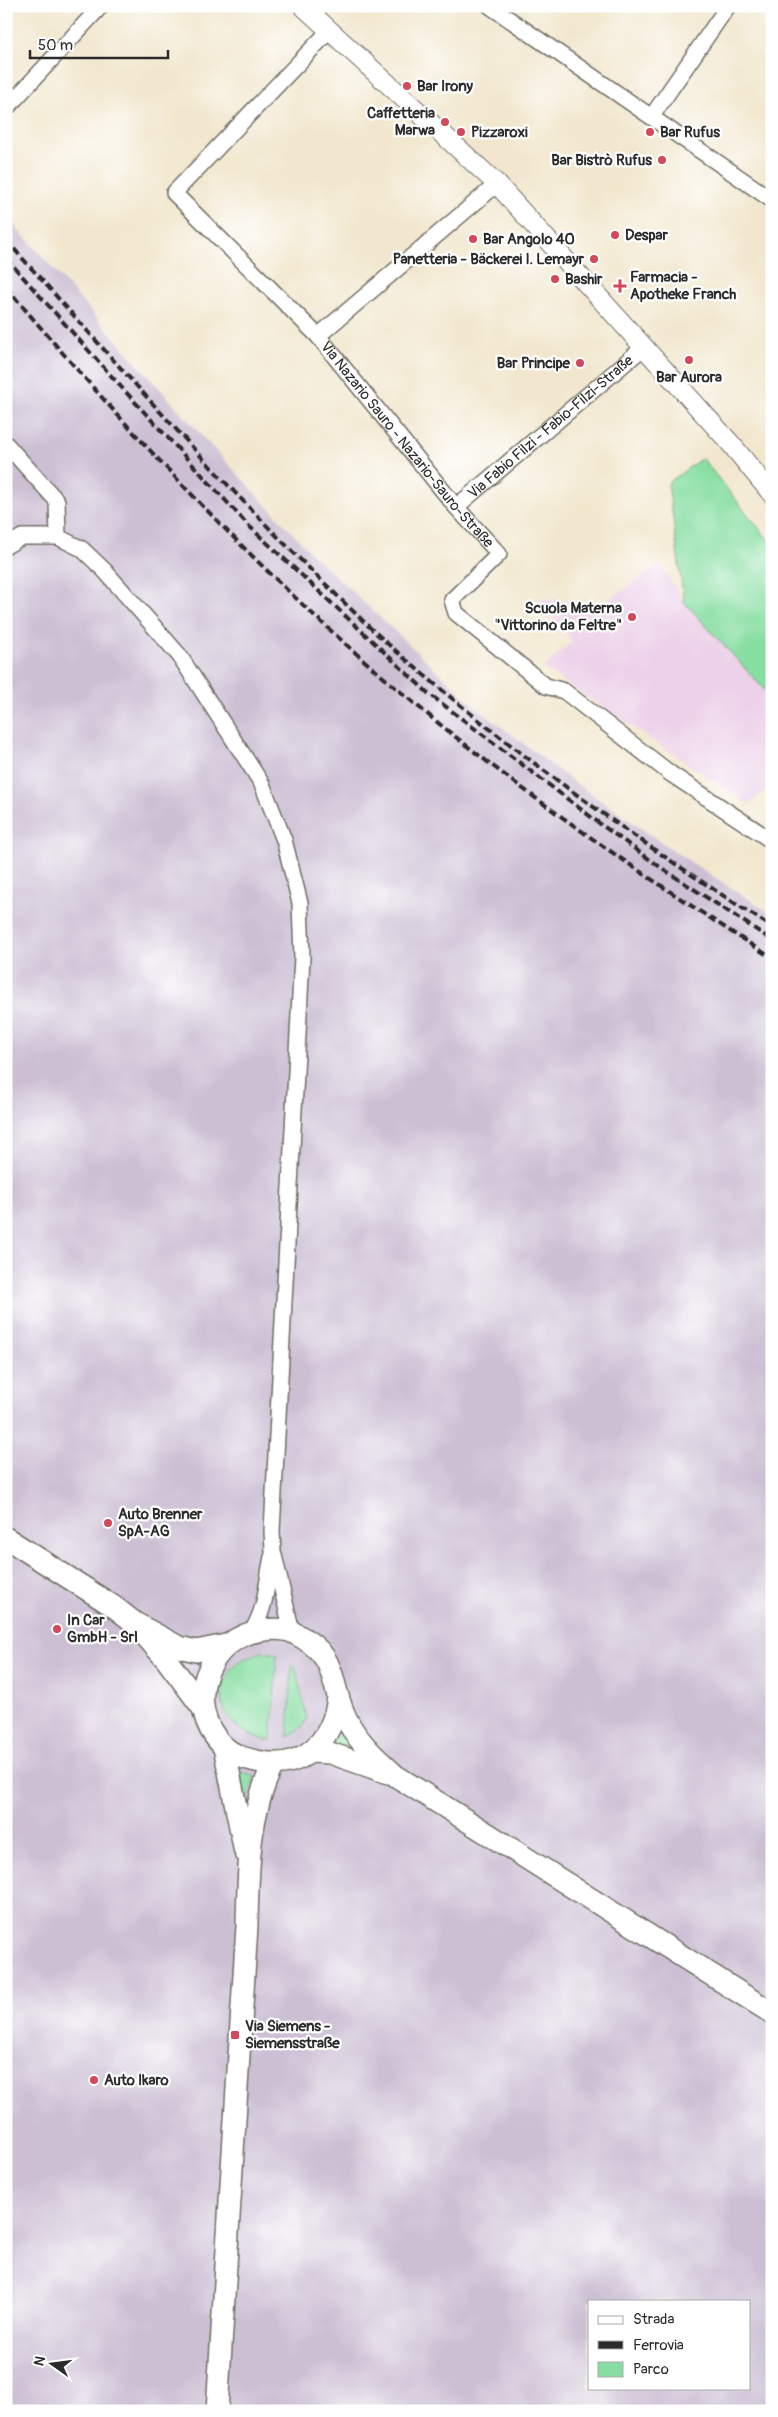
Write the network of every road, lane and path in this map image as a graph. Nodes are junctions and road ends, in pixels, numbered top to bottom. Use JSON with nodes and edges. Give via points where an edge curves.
{"nodes":[{"id":1,"x":101,"y":6,"type":"edge"},
{"id":2,"x":303,"y":6,"type":"edge"},
{"id":3,"x":490,"y":6,"type":"edge"},
{"id":4,"x":728,"y":6,"type":"edge"},
{"id":5,"x":330,"y":30,"type":"junction"},
{"id":6,"x":6,"y":109,"type":"edge"},
{"id":7,"x":652,"y":116,"type":"junction"},
{"id":8,"x":496,"y":184,"type":"junction"},
{"id":9,"x":772,"y":200,"type":"edge"},
{"id":10,"x":318,"y":336,"type":"junction"},
{"id":11,"x":644,"y":347,"type":"junction"},
{"id":12,"x":6,"y":444,"type":"edge"},
{"id":13,"x":772,"y":494,"type":"edge"},
{"id":14,"x":456,"y":507,"type":"junction"},
{"id":15,"x":58,"y":537,"type":"junction"},
{"id":16,"x":6,"y":546,"type":"edge"},
{"id":17,"x":772,"y":841,"type":"edge"},
{"id":18,"x":6,"y":1538,"type":"edge"},
{"id":19,"x":273,"y":1551,"type":"junction"},
{"id":20,"x":135,"y":1623,"type":"junction"},
{"id":21,"x":252,"y":1631,"type":"junction"},
{"id":22,"x":292,"y":1632,"type":"junction"},
{"id":23,"x":226,"y":1645,"type":"junction"},
{"id":24,"x":338,"y":1697,"type":"junction"},
{"id":25,"x":202,"y":1707,"type":"junction"},
{"id":26,"x":224,"y":1747,"type":"junction"},
{"id":27,"x":310,"y":1752,"type":"junction"},
{"id":28,"x":273,"y":1765,"type":"junction"},
{"id":29,"x":396,"y":1776,"type":"junction"},
{"id":30,"x":248,"y":1869,"type":"junction"},
{"id":31,"x":772,"y":2012,"type":"edge"},
{"id":32,"x":217,"y":2411,"type":"edge"}],
"edges":[{"from":1,"to":6,"type":"street"},
{"from":2,"to":5,"type":"street"},
{"from":3,"to":7,"type":"street"},
{"from":4,"to":7,"type":"street"},
{"from":5,"to":8,"type":"street"},
{"from":5,"to":10,"type":"street","name":"Via Nazario Sauro - Nazario-Sauro-Straße","via":[[174,193]]},
{"from":7,"to":9,"type":"street"},
{"from":8,"to":10,"type":"street"},
{"from":8,"to":11,"type":"street"},
{"from":10,"to":14,"type":"street","name":"Via Nazario Sauro - Nazario-Sauro-Straße"},
{"from":11,"to":13,"type":"street"},
{"from":11,"to":14,"type":"street","name":"Via Fabio Filzi - Fabio-Filzi-Straße"},
{"from":12,"to":15,"type":"street","via":[[57,501]]},
{"from":14,"to":17,"type":"street","name":"Via Nazario Sauro - Nazario-Sauro-Straße","via":[[499,554],[452,600],[456,613],[546,686],[564,691],[671,774]]},
{"from":15,"to":16,"type":"street","via":[[22,537]]},
{"from":15,"to":19,"type":"street","via":[[82,549],[104,570],[179,655],[262,784],[284,840],[300,903],[302,957]]},
{"from":18,"to":20,"type":"main road"},
{"from":19,"to":21,"type":"street","via":[[266,1583],[266,1604]]},
{"from":19,"to":22,"type":"street"},
{"from":20,"to":23,"type":"main road","via":[[188,1650]]},
{"from":20,"to":25,"type":"main road"},
{"from":21,"to":22,"type":"main road"},
{"from":21,"to":23,"type":"main road"},
{"from":22,"to":24,"type":"main road","via":[[317,1647],[330,1665]]},
{"from":23,"to":25,"type":"main road","via":[[208,1669]]},
{"from":24,"to":27,"type":"main road","via":[[330,1730]]},
{"from":24,"to":29,"type":"main road","via":[[360,1740]]},
{"from":25,"to":26,"type":"main road"},
{"from":26,"to":28,"type":"main road","via":[[239,1757]]},
{"from":26,"to":30,"type":"main road"},
{"from":27,"to":28,"type":"main road"},
{"from":27,"to":29,"type":"main road","via":[[330,1752]]},
{"from":28,"to":30,"type":"main road","via":[[258,1802]]},
{"from":29,"to":31,"type":"main road"},
{"from":30,"to":32,"type":"main road"}]}
